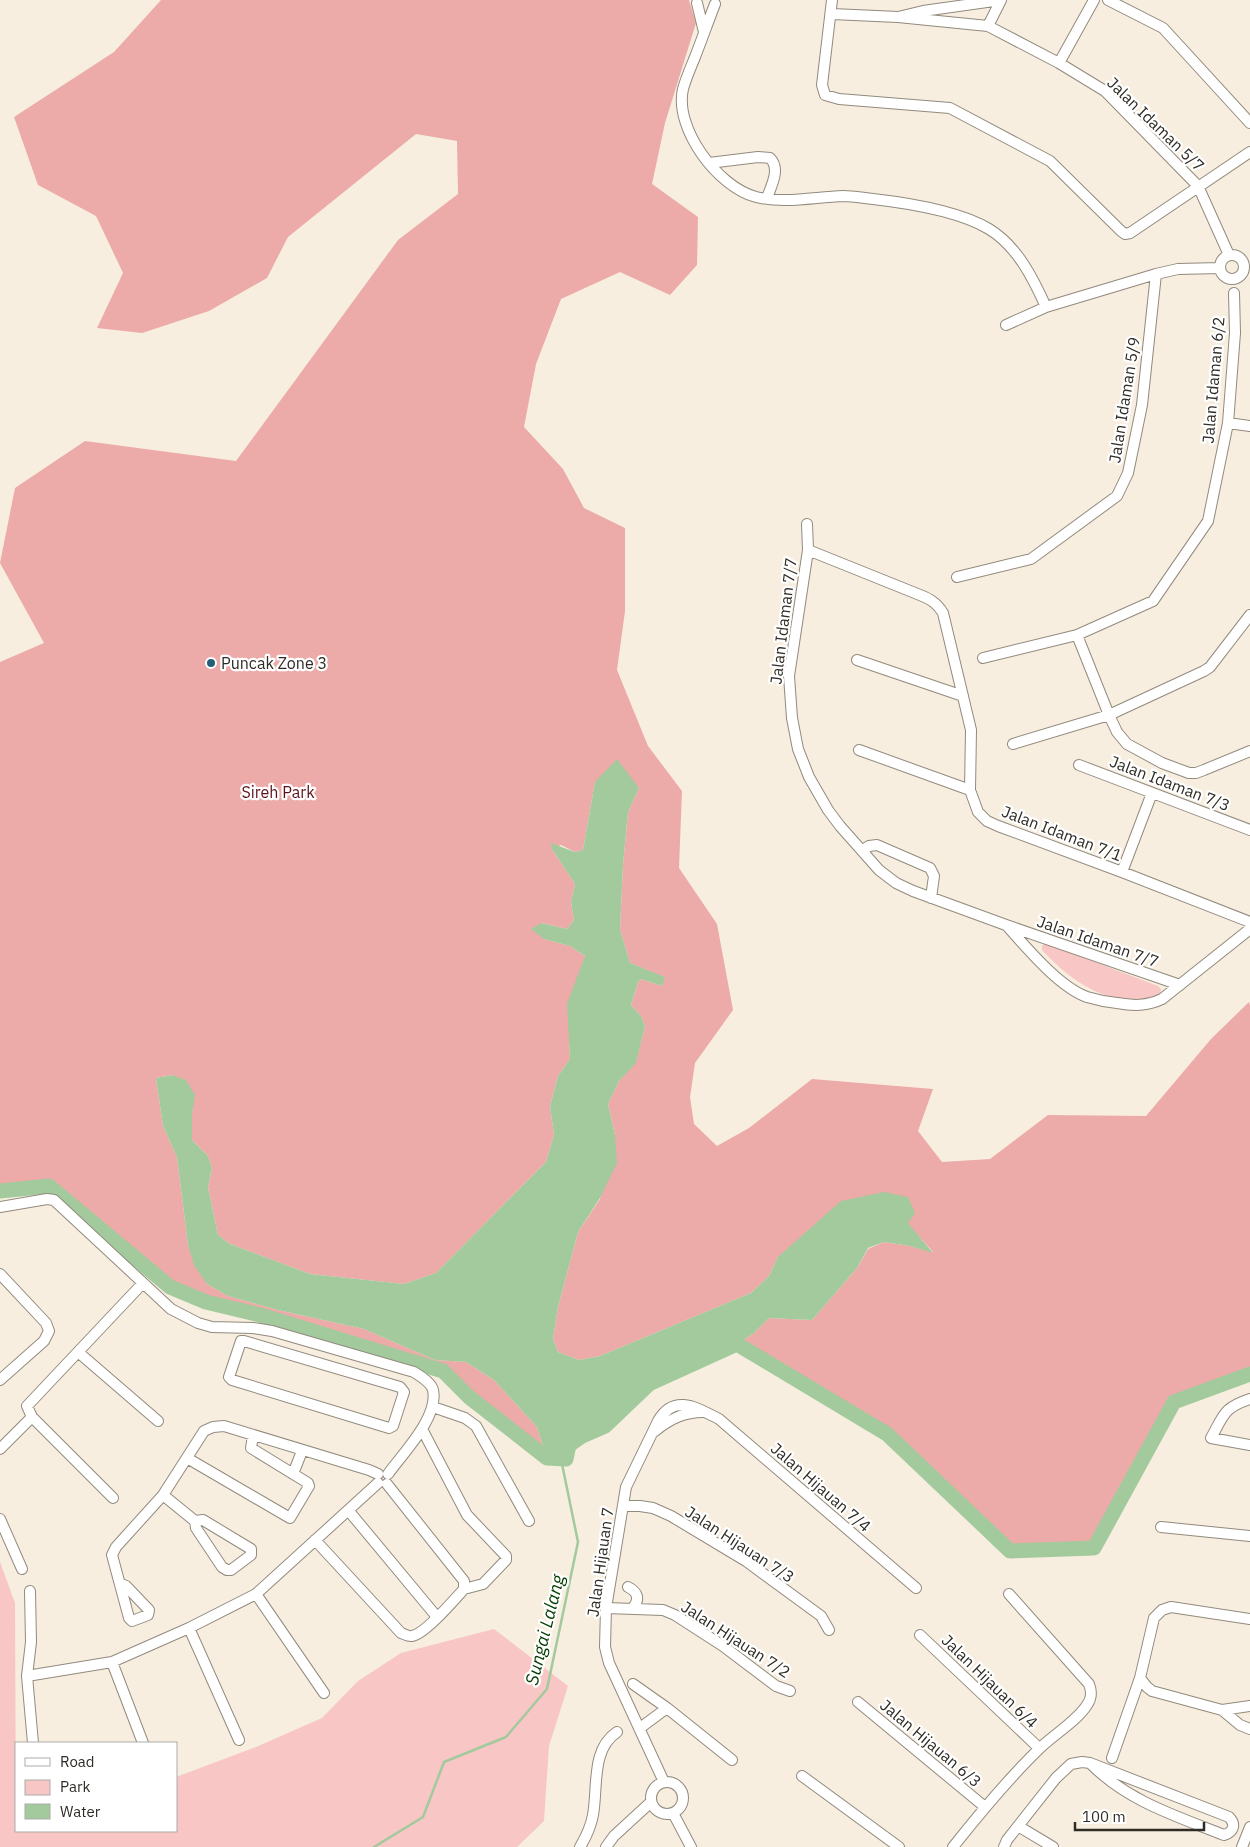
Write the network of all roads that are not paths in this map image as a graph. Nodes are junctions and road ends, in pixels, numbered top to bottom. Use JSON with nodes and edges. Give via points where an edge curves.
{"nodes":[{"id":1,"x":832,"y":0,"type":"edge"},
{"id":2,"x":1001,"y":0,"type":"edge"},
{"id":3,"x":1094,"y":0,"type":"edge"},
{"id":4,"x":1108,"y":0,"type":"edge"},
{"id":5,"x":697,"y":1,"type":"edge"},
{"id":6,"x":715,"y":2,"type":"edge"},
{"id":7,"x":832,"y":14,"type":"junction"},
{"id":8,"x":898,"y":17,"type":"junction"},
{"id":9,"x":988,"y":26,"type":"junction"},
{"id":10,"x":704,"y":33,"type":"junction"},
{"id":11,"x":1059,"y":63,"type":"junction"},
{"id":12,"x":1250,"y":123,"type":"edge"},
{"id":13,"x":1250,"y":152,"type":"edge"},
{"id":14,"x":709,"y":163,"type":"junction"},
{"id":15,"x":1198,"y":186,"type":"junction"},
{"id":16,"x":767,"y":198,"type":"junction"},
{"id":17,"x":1234,"y":256,"type":"junction"},
{"id":18,"x":1250,"y":256,"type":"edge"},
{"id":19,"x":1220,"y":268,"type":"junction"},
{"id":20,"x":1247,"y":271,"type":"edge"},
{"id":21,"x":1156,"y":274,"type":"junction"},
{"id":22,"x":1234,"y":293,"type":"dead end"},
{"id":23,"x":1046,"y":307,"type":"junction"},
{"id":24,"x":1006,"y":325,"type":"dead end"},
{"id":25,"x":1228,"y":422,"type":"junction"},
{"id":26,"x":1250,"y":426,"type":"edge"},
{"id":27,"x":807,"y":524,"type":"dead end"},
{"id":28,"x":808,"y":550,"type":"junction"},
{"id":29,"x":957,"y":577,"type":"dead end"},
{"id":30,"x":1250,"y":615,"type":"edge"},
{"id":31,"x":1077,"y":635,"type":"junction"},
{"id":32,"x":982,"y":658,"type":"dead end"},
{"id":33,"x":857,"y":660,"type":"dead end"},
{"id":34,"x":963,"y":696,"type":"junction"},
{"id":35,"x":1109,"y":715,"type":"junction"},
{"id":36,"x":1013,"y":744,"type":"dead end"},
{"id":37,"x":859,"y":750,"type":"dead end"},
{"id":38,"x":1248,"y":753,"type":"edge"},
{"id":39,"x":1079,"y":765,"type":"dead end"},
{"id":40,"x":970,"y":790,"type":"junction"},
{"id":41,"x":1152,"y":793,"type":"junction"},
{"id":42,"x":1250,"y":830,"type":"edge"},
{"id":43,"x":863,"y":850,"type":"junction"},
{"id":44,"x":1122,"y":872,"type":"junction"},
{"id":45,"x":930,"y":898,"type":"junction"},
{"id":46,"x":1250,"y":922,"type":"edge"},
{"id":47,"x":1006,"y":925,"type":"junction"},
{"id":48,"x":1250,"y":929,"type":"edge"},
{"id":49,"x":1042,"y":938,"type":"junction"},
{"id":50,"x":1032,"y":954,"type":"junction"},
{"id":51,"x":1180,"y":985,"type":"junction"},
{"id":52,"x":0,"y":1207,"type":"edge"},
{"id":53,"x":0,"y":1274,"type":"edge"},
{"id":54,"x":143,"y":1283,"type":"junction"},
{"id":55,"x":281,"y":1334,"type":"junction"},
{"id":56,"x":276,"y":1349,"type":"junction"},
{"id":57,"x":78,"y":1352,"type":"junction"},
{"id":58,"x":380,"y":1362,"type":"junction"},
{"id":59,"x":0,"y":1380,"type":"edge"},
{"id":60,"x":375,"y":1380,"type":"junction"},
{"id":61,"x":1250,"y":1399,"type":"edge"},
{"id":62,"x":433,"y":1406,"type":"junction"},
{"id":63,"x":699,"y":1411,"type":"joint"},
{"id":64,"x":32,"y":1417,"type":"junction"},
{"id":65,"x":158,"y":1421,"type":"dead end"},
{"id":66,"x":422,"y":1429,"type":"junction"},
{"id":67,"x":253,"y":1436,"type":"junction"},
{"id":68,"x":1250,"y":1445,"type":"edge"},
{"id":69,"x":0,"y":1449,"type":"edge"},
{"id":70,"x":302,"y":1451,"type":"junction"},
{"id":71,"x":187,"y":1458,"type":"junction"},
{"id":72,"x":293,"y":1474,"type":"junction"},
{"id":73,"x":382,"y":1479,"type":"junction"},
{"id":74,"x":163,"y":1495,"type":"junction"},
{"id":75,"x":113,"y":1498,"type":"dead end"},
{"id":76,"x":623,"y":1506,"type":"junction"},
{"id":77,"x":348,"y":1510,"type":"junction"},
{"id":78,"x":0,"y":1519,"type":"edge"},
{"id":79,"x":195,"y":1521,"type":"junction"},
{"id":80,"x":529,"y":1521,"type":"dead end"},
{"id":81,"x":1161,"y":1527,"type":"dead end"},
{"id":82,"x":1250,"y":1536,"type":"edge"},
{"id":83,"x":315,"y":1540,"type":"junction"},
{"id":84,"x":22,"y":1569,"type":"dead end"},
{"id":85,"x":121,"y":1584,"type":"dead end"},
{"id":86,"x":628,"y":1587,"type":"dead end"},
{"id":87,"x":916,"y":1588,"type":"dead end"},
{"id":88,"x":464,"y":1589,"type":"junction"},
{"id":89,"x":30,"y":1591,"type":"dead end"},
{"id":90,"x":256,"y":1594,"type":"junction"},
{"id":91,"x":1009,"y":1594,"type":"dead end"},
{"id":92,"x":606,"y":1608,"type":"junction"},
{"id":93,"x":633,"y":1608,"type":"junction"},
{"id":94,"x":437,"y":1617,"type":"junction"},
{"id":95,"x":1250,"y":1619,"type":"edge"},
{"id":96,"x":189,"y":1628,"type":"junction"},
{"id":97,"x":829,"y":1630,"type":"dead end"},
{"id":98,"x":920,"y":1635,"type":"dead end"},
{"id":99,"x":112,"y":1662,"type":"junction"},
{"id":100,"x":28,"y":1676,"type":"junction"},
{"id":101,"x":1140,"y":1678,"type":"junction"},
{"id":102,"x":633,"y":1684,"type":"dead end"},
{"id":103,"x":790,"y":1691,"type":"dead end"},
{"id":104,"x":324,"y":1693,"type":"dead end"},
{"id":105,"x":858,"y":1702,"type":"dead end"},
{"id":106,"x":1250,"y":1706,"type":"edge"},
{"id":107,"x":667,"y":1708,"type":"junction"},
{"id":108,"x":1222,"y":1710,"type":"junction"},
{"id":109,"x":640,"y":1728,"type":"junction"},
{"id":110,"x":1250,"y":1729,"type":"edge"},
{"id":111,"x":617,"y":1732,"type":"dead end"},
{"id":112,"x":238,"y":1740,"type":"dead end"},
{"id":113,"x":33,"y":1742,"type":"edge"},
{"id":114,"x":143,"y":1742,"type":"edge"},
{"id":115,"x":1039,"y":1748,"type":"junction"},
{"id":116,"x":1112,"y":1758,"type":"dead end"},
{"id":117,"x":732,"y":1760,"type":"dead end"},
{"id":118,"x":1090,"y":1763,"type":"junction"},
{"id":119,"x":802,"y":1776,"type":"dead end"},
{"id":120,"x":664,"y":1782,"type":"junction"},
{"id":121,"x":1150,"y":1785,"type":"junction"},
{"id":122,"x":1179,"y":1796,"type":"junction"},
{"id":123,"x":651,"y":1802,"type":"junction"},
{"id":124,"x":1142,"y":1802,"type":"junction"},
{"id":125,"x":985,"y":1807,"type":"junction"},
{"id":126,"x":674,"y":1812,"type":"junction"},
{"id":127,"x":1173,"y":1815,"type":"junction"},
{"id":128,"x":1018,"y":1826,"type":"junction"},
{"id":129,"x":1250,"y":1827,"type":"edge"},
{"id":130,"x":580,"y":1847,"type":"edge"},
{"id":131,"x":606,"y":1847,"type":"edge"},
{"id":132,"x":691,"y":1847,"type":"edge"},
{"id":133,"x":899,"y":1847,"type":"edge"},
{"id":134,"x":953,"y":1847,"type":"edge"},
{"id":135,"x":1004,"y":1847,"type":"edge"},
{"id":136,"x":1054,"y":1847,"type":"edge"},
{"id":137,"x":1242,"y":1847,"type":"edge"}],
"edges":[{"from":1,"to":7,"type":"street"},
{"from":2,"to":8,"type":"street","name":"Jalan Idaman 5/7","via":[[923,10]]},
{"from":2,"to":9,"type":"street"},
{"from":3,"to":11,"type":"street"},
{"from":4,"to":12,"type":"street","via":[[1163,28]]},
{"from":5,"to":6,"type":"street","via":[[701,8],[707,9]]},
{"from":5,"to":10,"type":"street"},
{"from":6,"to":10,"type":"street"},
{"from":7,"to":8,"type":"street","name":"Jalan Idaman 5/7"},
{"from":7,"to":15,"type":"street","via":[[822,85],[825,95],[839,100],[950,108],[1050,161],[1125,234]]},
{"from":8,"to":9,"type":"street","name":"Jalan Idaman 5/7"},
{"from":9,"to":11,"type":"street","name":"Jalan Idaman 5/7"},
{"from":10,"to":14,"type":"street","via":[[683,90],[684,112],[691,135]]},
{"from":11,"to":15,"type":"street","name":"Jalan Idaman 5/7","via":[[1104,91]]},
{"from":13,"to":15,"type":"street"},
{"from":14,"to":16,"type":"street","via":[[724,180],[740,190]]},
{"from":14,"to":16,"type":"street","via":[[770,158],[775,169]]},
{"from":15,"to":17,"type":"street"},
{"from":16,"to":23,"type":"street","via":[[791,200],[844,196],[947,212],[988,229],[1010,244]]},
{"from":17,"to":18,"type":"street"},
{"from":17,"to":19,"type":"street","via":[[1222,260]]},
{"from":17,"to":20,"type":"street","via":[[1244,263]]},
{"from":19,"to":20,"type":"street","via":[[1230,279]]},
{"from":19,"to":21,"type":"street","via":[[1178,268]]},
{"from":21,"to":23,"type":"street"},
{"from":21,"to":29,"type":"street","name":"Jalan Idaman 5/9","via":[[1142,405],[1128,473],[1117,496],[1031,559]]},
{"from":22,"to":25,"type":"street","name":"Jalan Idaman 6/2","via":[[1236,333]]},
{"from":23,"to":24,"type":"street"},
{"from":25,"to":26,"type":"street"},
{"from":25,"to":31,"type":"street","name":"Jalan Idaman 6/2","via":[[1208,520],[1153,601]]},
{"from":27,"to":28,"type":"street","name":"Jalan Idaman 7/7"},
{"from":28,"to":34,"type":"street","name":"Jalan Idaman 7/1","via":[[936,603],[943,613]]},
{"from":28,"to":43,"type":"street","name":"Jalan Idaman 7/7","via":[[791,654],[789,695],[792,718],[798,749],[818,795],[840,826]]},
{"from":30,"to":35,"type":"street","via":[[1207,670]]},
{"from":31,"to":32,"type":"street","name":"Jalan Idaman 6/2"},
{"from":31,"to":35,"type":"street"},
{"from":33,"to":34,"type":"street"},
{"from":34,"to":40,"type":"street","name":"Jalan Idaman 7/1","via":[[972,739]]},
{"from":35,"to":36,"type":"street"},
{"from":35,"to":38,"type":"street","via":[[1127,744],[1189,773]]},
{"from":37,"to":40,"type":"street"},
{"from":39,"to":41,"type":"street","name":"Jalan Idaman 7/3"},
{"from":40,"to":44,"type":"street","name":"Jalan Idaman 7/1","via":[[975,807],[987,820]]},
{"from":41,"to":42,"type":"street","name":"Jalan Idaman 7/3"},
{"from":41,"to":44,"type":"street"},
{"from":43,"to":45,"type":"street","name":"Jalan Idaman 7/7","via":[[879,870],[896,883]]},
{"from":43,"to":45,"type":"street","via":[[877,845],[930,868],[934,876]]},
{"from":44,"to":46,"type":"street","name":"Jalan Idaman 7/1"},
{"from":45,"to":47,"type":"street","name":"Jalan Idaman 7/7"},
{"from":47,"to":49,"type":"street","name":"Jalan Idaman 7/7"},
{"from":47,"to":50,"type":"street","name":"Jalan Idaman 7/7"},
{"from":48,"to":51,"type":"street","name":"Jalan Idaman 7/7"},
{"from":49,"to":50,"type":"street"},
{"from":49,"to":51,"type":"street","name":"Jalan Idaman 7/7"},
{"from":50,"to":51,"type":"street","name":"Jalan Idaman 7/7","via":[[1072,989],[1112,1002],[1151,1004]]},
{"from":52,"to":54,"type":"street","via":[[54,1200]]},
{"from":53,"to":59,"type":"street","via":[[46,1323],[49,1331],[44,1341]]},
{"from":54,"to":55,"type":"street","via":[[171,1310],[198,1323]]},
{"from":54,"to":57,"type":"street"},
{"from":55,"to":56,"type":"street"},
{"from":55,"to":58,"type":"street"},
{"from":56,"to":60,"type":"street"},
{"from":56,"to":60,"type":"street","via":[[241,1341],[230,1379],[392,1428],[404,1392]]},
{"from":57,"to":64,"type":"street","via":[[27,1406]]},
{"from":57,"to":65,"type":"street"},
{"from":58,"to":60,"type":"street"},
{"from":58,"to":62,"type":"street","via":[[414,1372],[425,1379],[433,1389]]},
{"from":61,"to":68,"type":"street","via":[[1231,1406],[1211,1438]]},
{"from":62,"to":66,"type":"street"},
{"from":62,"to":80,"type":"street","via":[[465,1418],[476,1426]]},
{"from":63,"to":76,"type":"street","name":"Jalan Hijauan 7","via":[[684,1405],[662,1414],[630,1476]]},
{"from":63,"to":87,"type":"street","name":"Jalan Hijauan 7/4","via":[[719,1419],[736,1432]]},
{"from":64,"to":69,"type":"street"},
{"from":64,"to":75,"type":"street"},
{"from":66,"to":73,"type":"street"},
{"from":66,"to":88,"type":"street","via":[[467,1515],[506,1556],[506,1560],[483,1584]]},
{"from":67,"to":70,"type":"street"},
{"from":67,"to":71,"type":"street","via":[[224,1426],[213,1427],[204,1431]]},
{"from":67,"to":72,"type":"street","via":[[251,1448]]},
{"from":70,"to":72,"type":"street"},
{"from":70,"to":73,"type":"street","via":[[369,1470]]},
{"from":71,"to":72,"type":"street","via":[[290,1518],[309,1486]]},
{"from":71,"to":74,"type":"street"},
{"from":73,"to":77,"type":"street"},
{"from":73,"to":88,"type":"street","via":[[464,1581]]},
{"from":74,"to":79,"type":"street"},
{"from":74,"to":85,"type":"street","via":[[112,1555]]},
{"from":76,"to":92,"type":"street","name":"Jalan Hijauan 7"},
{"from":76,"to":97,"type":"street","name":"Jalan Hijauan 7/3","via":[[653,1508],[671,1516],[746,1561],[821,1616]]},
{"from":77,"to":83,"type":"street"},
{"from":77,"to":94,"type":"street"},
{"from":78,"to":84,"type":"street"},
{"from":79,"to":79,"type":"street","via":[[196,1528],[222,1567],[231,1570],[251,1555],[251,1549],[203,1520]]},
{"from":81,"to":82,"type":"street"},
{"from":83,"to":90,"type":"street"},
{"from":83,"to":94,"type":"street","via":[[401,1633],[411,1636],[419,1633]]},
{"from":86,"to":93,"type":"street","via":[[638,1596]]},
{"from":88,"to":94,"type":"street"},
{"from":89,"to":100,"type":"street"},
{"from":90,"to":96,"type":"street"},
{"from":90,"to":104,"type":"street"},
{"from":91,"to":115,"type":"street","via":[[1089,1684],[1092,1692],[1084,1709]]},
{"from":92,"to":93,"type":"street","name":"Jalan Hijauan 7/2"},
{"from":92,"to":109,"type":"street","name":"Jalan Hijauan 7","via":[[605,1647]]},
{"from":93,"to":103,"type":"street","name":"Jalan Hijauan 7/2","via":[[662,1610],[675,1615],[776,1686]]},
{"from":95,"to":101,"type":"street","via":[[1171,1607],[1162,1610],[1154,1618]]},
{"from":96,"to":99,"type":"street"},
{"from":96,"to":112,"type":"street"},
{"from":98,"to":115,"type":"street","name":"Jalan Hijauan 6/4"},
{"from":99,"to":100,"type":"street"},
{"from":99,"to":114,"type":"street"},
{"from":100,"to":113,"type":"street"},
{"from":101,"to":108,"type":"street","via":[[1152,1690]]},
{"from":101,"to":116,"type":"street"},
{"from":102,"to":107,"type":"street"},
{"from":105,"to":125,"type":"street","name":"Jalan Hijauan 6/3"},
{"from":106,"to":108,"type":"street"},
{"from":107,"to":109,"type":"street"},
{"from":107,"to":117,"type":"street"},
{"from":108,"to":110,"type":"street"},
{"from":109,"to":120,"type":"street","name":"Jalan Hijauan 7"},
{"from":111,"to":130,"type":"street","via":[[609,1738],[600,1757],[593,1814]]},
{"from":115,"to":125,"type":"street"},
{"from":118,"to":121,"type":"street"},
{"from":118,"to":124,"type":"street","via":[[1105,1778]]},
{"from":118,"to":128,"type":"street","via":[[1071,1764]]},
{"from":119,"to":133,"type":"street"},
{"from":120,"to":123,"type":"street","via":[[653,1789]]},
{"from":120,"to":126,"type":"street","via":[[673,1783],[682,1793],[680,1807]]},
{"from":121,"to":122,"type":"street"},
{"from":121,"to":124,"type":"street"},
{"from":122,"to":127,"type":"street"},
{"from":122,"to":127,"type":"street","via":[[1229,1817],[1233,1821],[1233,1829],[1224,1835]]},
{"from":123,"to":126,"type":"street","via":[[664,1814]]},
{"from":123,"to":131,"type":"street"},
{"from":124,"to":127,"type":"street"},
{"from":125,"to":134,"type":"street"},
{"from":126,"to":132,"type":"street"},
{"from":128,"to":135,"type":"street"},
{"from":128,"to":136,"type":"street"},
{"from":129,"to":137,"type":"street"}]}
